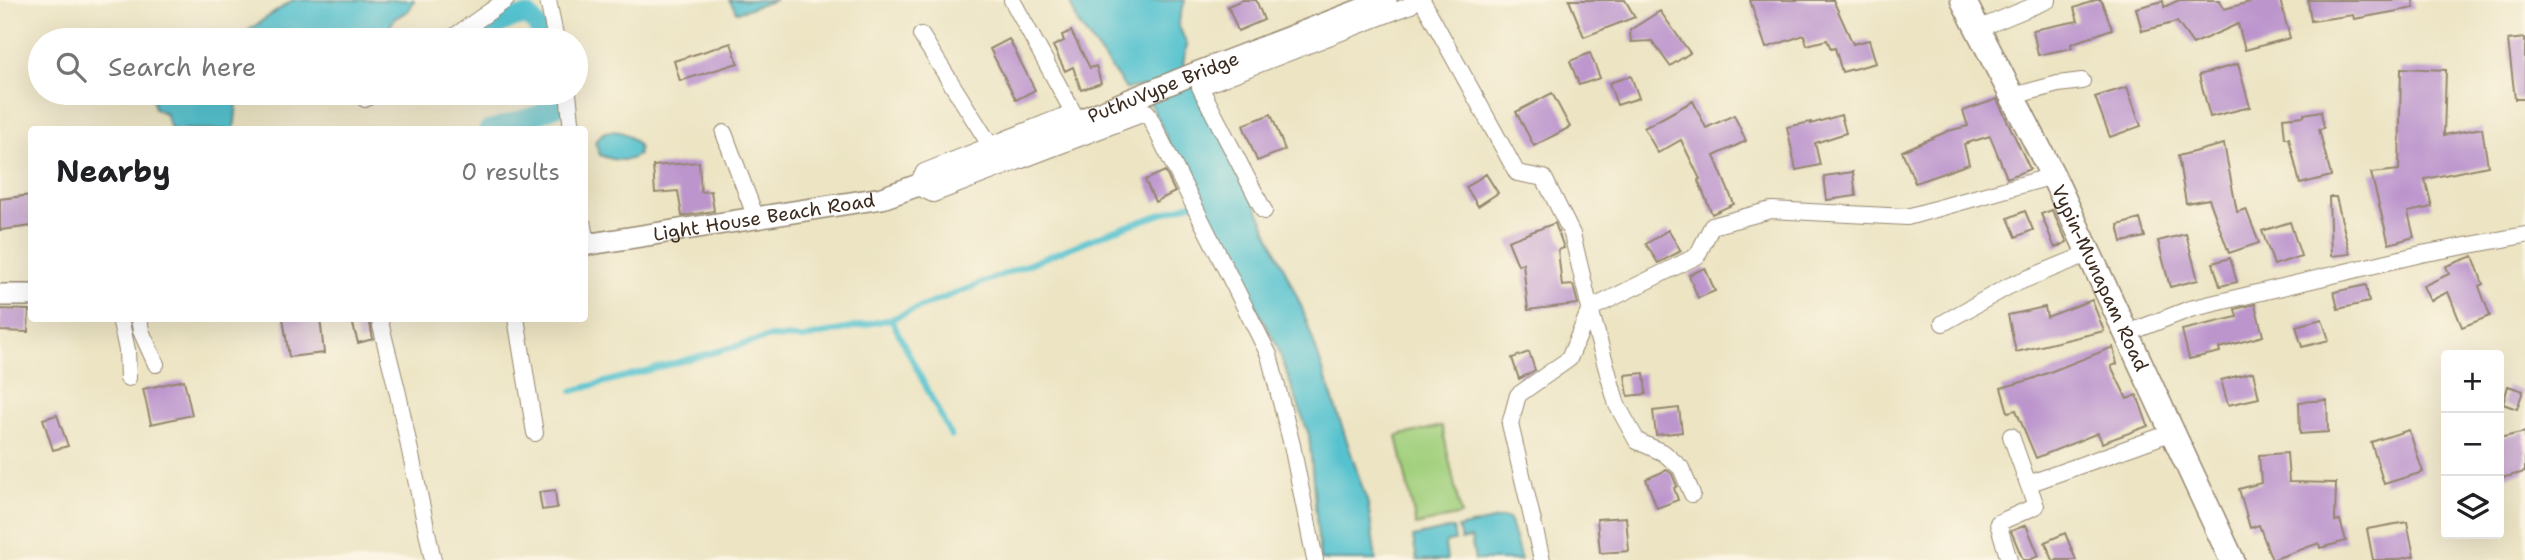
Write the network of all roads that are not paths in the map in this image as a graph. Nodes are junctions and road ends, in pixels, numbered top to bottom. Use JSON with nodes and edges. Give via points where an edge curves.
{"nodes":[{"id":1,"x":506,"y":0,"type":"edge"},
{"id":2,"x":548,"y":0,"type":"edge"},
{"id":3,"x":1012,"y":0,"type":"edge"},
{"id":4,"x":1360,"y":0,"type":"edge"},
{"id":5,"x":1387,"y":0,"type":"edge"},
{"id":6,"x":1412,"y":0,"type":"edge"},
{"id":7,"x":1422,"y":0,"type":"edge"},
{"id":8,"x":1963,"y":0,"type":"edge"},
{"id":9,"x":2048,"y":0,"type":"edge"},
{"id":10,"x":466,"y":28,"type":"edge"},
{"id":11,"x":554,"y":28,"type":"edge"},
{"id":12,"x":1978,"y":29,"type":"junction"},
{"id":13,"x":920,"y":35,"type":"dead end"},
{"id":14,"x":1194,"y":64,"type":"dead end"},
{"id":15,"x":2082,"y":81,"type":"dead end"},
{"id":16,"x":1126,"y":91,"type":"dead end"},
{"id":17,"x":2013,"y":96,"type":"junction"},
{"id":18,"x":569,"y":105,"type":"edge"},
{"id":19,"x":1073,"y":112,"type":"junction"},
{"id":20,"x":572,"y":126,"type":"edge"},
{"id":21,"x":724,"y":133,"type":"dead end"},
{"id":22,"x":990,"y":145,"type":"junction"},
{"id":23,"x":2053,"y":176,"type":"junction"},
{"id":24,"x":941,"y":177,"type":"joint"},
{"id":25,"x":916,"y":186,"type":"junction"},
{"id":26,"x":1264,"y":211,"type":"dead end"},
{"id":27,"x":756,"y":218,"type":"junction"},
{"id":28,"x":2525,"y":235,"type":"edge"},
{"id":29,"x":588,"y":238,"type":"edge"},
{"id":30,"x":2090,"y":253,"type":"junction"},
{"id":31,"x":0,"y":295,"type":"edge"},
{"id":32,"x":28,"y":295,"type":"edge"},
{"id":33,"x":1590,"y":310,"type":"junction"},
{"id":34,"x":121,"y":322,"type":"edge"},
{"id":35,"x":140,"y":322,"type":"edge"},
{"id":36,"x":380,"y":322,"type":"edge"},
{"id":37,"x":517,"y":322,"type":"edge"},
{"id":38,"x":1943,"y":323,"type":"dead end"},
{"id":39,"x":2128,"y":333,"type":"junction"},
{"id":40,"x":156,"y":365,"type":"dead end"},
{"id":41,"x":128,"y":379,"type":"dead end"},
{"id":42,"x":535,"y":432,"type":"dead end"},
{"id":43,"x":2173,"y":432,"type":"junction"},
{"id":44,"x":2011,"y":436,"type":"dead end"},
{"id":45,"x":2028,"y":484,"type":"junction"},
{"id":46,"x":1692,"y":494,"type":"dead end"},
{"id":47,"x":433,"y":560,"type":"edge"},
{"id":48,"x":1315,"y":560,"type":"edge"},
{"id":49,"x":1542,"y":560,"type":"edge"},
{"id":50,"x":2009,"y":560,"type":"edge"},
{"id":51,"x":2232,"y":560,"type":"edge"}],
"edges":[{"from":1,"to":10,"type":"street"},
{"from":2,"to":11,"type":"street"},
{"from":3,"to":19,"type":"street"},
{"from":4,"to":14,"type":"street"},
{"from":5,"to":24,"type":"main road","name":"PuthuVype Bridge"},
{"from":6,"to":26,"type":"street","via":[[1410,5],[1200,87]]},
{"from":7,"to":33,"type":"street","via":[[1517,173],[1544,178],[1572,234]]},
{"from":8,"to":12,"type":"main road","name":"Vypin-Munapam Road"},
{"from":9,"to":12,"type":"street"},
{"from":12,"to":17,"type":"main road","name":"Vypin-Munapam Road"},
{"from":13,"to":22,"type":"street"},
{"from":15,"to":17,"type":"street"},
{"from":16,"to":19,"type":"street"},
{"from":17,"to":23,"type":"main road","name":"Vypin-Munapam Road"},
{"from":18,"to":20,"type":"street"},
{"from":19,"to":22,"type":"street"},
{"from":21,"to":27,"type":"street"},
{"from":22,"to":25,"type":"street","via":[[924,172]]},
{"from":23,"to":30,"type":"main road","name":"Vypin-Munapam Road"},
{"from":23,"to":33,"type":"street","via":[[1907,217],[1771,210],[1712,226],[1697,256]]},
{"from":24,"to":25,"type":"main road","name":"Light House Beach Road"},
{"from":25,"to":27,"type":"main road","name":"Light House Beach Road","via":[[882,198]]},
{"from":25,"to":48,"type":"street","via":[[933,194],[1147,112],[1269,355]]},
{"from":27,"to":29,"type":"main road","name":"Light House Beach Road"},
{"from":28,"to":39,"type":"street","via":[[2421,254],[2190,310]]},
{"from":30,"to":38,"type":"street","via":[[2009,286]]},
{"from":30,"to":39,"type":"main road","name":"Vypin-Munapam Road"},
{"from":31,"to":32,"type":"main road"},
{"from":33,"to":46,"type":"street","via":[[1617,405],[1637,441],[1664,453],[1681,468]]},
{"from":33,"to":49,"type":"street","via":[[1569,359],[1518,395],[1510,424]]},
{"from":34,"to":41,"type":"street"},
{"from":35,"to":40,"type":"street"},
{"from":36,"to":47,"type":"street"},
{"from":37,"to":42,"type":"street"},
{"from":39,"to":43,"type":"main road","name":"Vypin-Munapam Road"},
{"from":43,"to":45,"type":"street"},
{"from":43,"to":51,"type":"main road","name":"Vypin-Munapam Road"},
{"from":44,"to":45,"type":"street"},
{"from":45,"to":50,"type":"street","via":[[2036,506],[1998,523]]}]}
